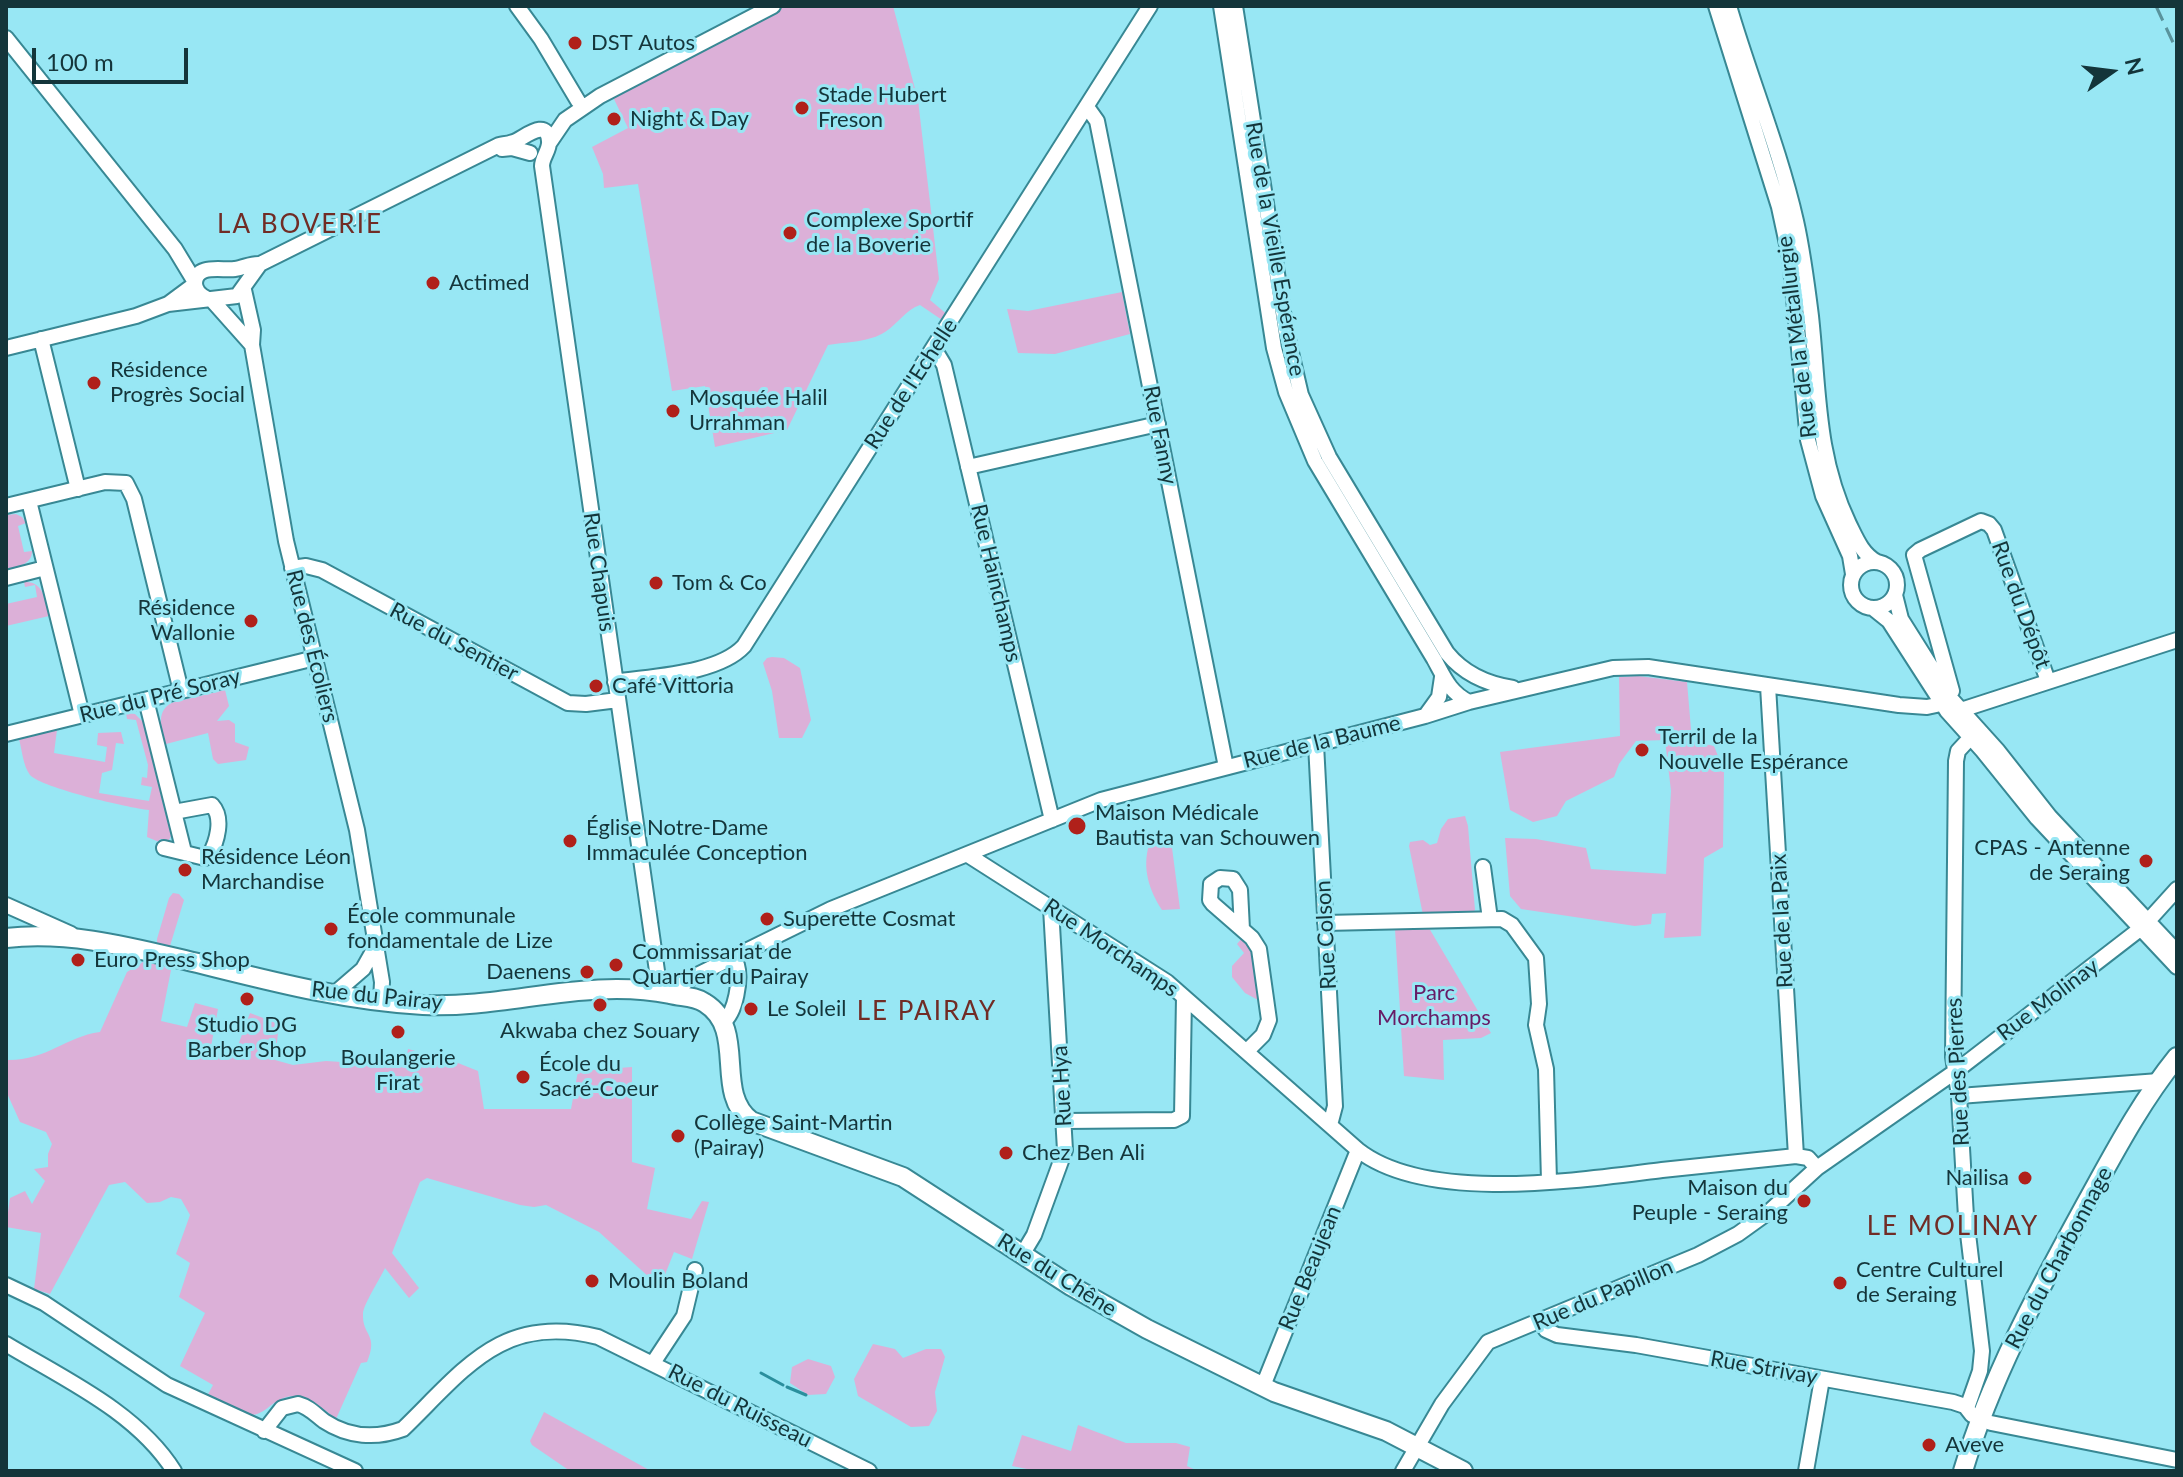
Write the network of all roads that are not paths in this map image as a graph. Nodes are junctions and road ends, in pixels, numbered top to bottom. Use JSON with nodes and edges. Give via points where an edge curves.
{"nodes":[{"id":1,"x":517,"y":6,"type":"edge"},
{"id":2,"x":773,"y":6,"type":"edge"},
{"id":3,"x":1150,"y":6,"type":"edge"},
{"id":4,"x":1221,"y":6,"type":"edge"},
{"id":5,"x":1235,"y":6,"type":"edge"},
{"id":6,"x":1716,"y":6,"type":"edge"},
{"id":7,"x":1729,"y":6,"type":"edge"},
{"id":8,"x":6,"y":38,"type":"edge"},
{"id":9,"x":600,"y":96,"type":"junction"},
{"id":10,"x":578,"y":101,"type":"junction"},
{"id":11,"x":1087,"y":107,"type":"junction"},
{"id":12,"x":565,"y":120,"type":"junction"},
{"id":13,"x":531,"y":132,"type":"junction"},
{"id":14,"x":542,"y":149,"type":"junction"},
{"id":15,"x":489,"y":151,"type":"junction"},
{"id":16,"x":175,"y":249,"type":"junction"},
{"id":17,"x":260,"y":264,"type":"junction"},
{"id":18,"x":218,"y":269,"type":"junction"},
{"id":19,"x":234,"y":269,"type":"junction"},
{"id":20,"x":195,"y":283,"type":"junction"},
{"id":21,"x":244,"y":288,"type":"junction"},
{"id":22,"x":209,"y":298,"type":"junction"},
{"id":23,"x":168,"y":304,"type":"junction"},
{"id":24,"x":41,"y":339,"type":"junction"},
{"id":25,"x":252,"y":345,"type":"junction"},
{"id":26,"x":6,"y":348,"type":"edge"},
{"id":27,"x":932,"y":351,"type":"junction"},
{"id":28,"x":1158,"y":424,"type":"junction"},
{"id":29,"x":968,"y":467,"type":"junction"},
{"id":30,"x":78,"y":489,"type":"junction"},
{"id":31,"x":29,"y":501,"type":"junction"},
{"id":32,"x":6,"y":506,"type":"edge"},
{"id":33,"x":1877,"y":562,"type":"junction"},
{"id":34,"x":45,"y":568,"type":"junction"},
{"id":35,"x":292,"y":568,"type":"junction"},
{"id":36,"x":1853,"y":574,"type":"junction"},
{"id":37,"x":6,"y":578,"type":"edge"},
{"id":38,"x":1895,"y":595,"type":"junction"},
{"id":39,"x":1874,"y":609,"type":"junction"},
{"id":40,"x":2177,"y":640,"type":"edge"},
{"id":41,"x":315,"y":658,"type":"junction"},
{"id":42,"x":1442,"y":677,"type":"junction"},
{"id":43,"x":2048,"y":681,"type":"junction"},
{"id":44,"x":615,"y":682,"type":"junction"},
{"id":45,"x":1768,"y":686,"type":"junction"},
{"id":46,"x":1526,"y":689,"type":"junction"},
{"id":47,"x":181,"y":691,"type":"junction"},
{"id":48,"x":146,"y":700,"type":"junction"},
{"id":49,"x":618,"y":700,"type":"junction"},
{"id":50,"x":1469,"y":702,"type":"junction"},
{"id":51,"x":1952,"y":705,"type":"junction"},
{"id":52,"x":82,"y":715,"type":"junction"},
{"id":53,"x":1425,"y":716,"type":"junction"},
{"id":54,"x":6,"y":734,"type":"edge"},
{"id":55,"x":1971,"y":737,"type":"junction"},
{"id":56,"x":1316,"y":744,"type":"junction"},
{"id":57,"x":1226,"y":767,"type":"junction"},
{"id":58,"x":174,"y":812,"type":"junction"},
{"id":59,"x":1052,"y":820,"type":"junction"},
{"id":60,"x":164,"y":848,"type":"dead end"},
{"id":61,"x":184,"y":852,"type":"junction"},
{"id":62,"x":968,"y":855,"type":"junction"},
{"id":63,"x":1483,"y":867,"type":"dead end"},
{"id":64,"x":2177,"y":889,"type":"edge"},
{"id":65,"x":6,"y":905,"type":"edge"},
{"id":66,"x":1051,"y":908,"type":"junction"},
{"id":67,"x":1490,"y":919,"type":"junction"},
{"id":68,"x":1325,"y":923,"type":"junction"},
{"id":69,"x":2144,"y":925,"type":"junction"},
{"id":70,"x":46,"y":929,"type":"junction"},
{"id":71,"x":1242,"y":929,"type":"dead end"},
{"id":72,"x":6,"y":938,"type":"edge"},
{"id":73,"x":376,"y":946,"type":"junction"},
{"id":74,"x":2177,"y":952,"type":"edge"},
{"id":75,"x":730,"y":960,"type":"junction"},
{"id":76,"x":2177,"y":967,"type":"edge"},
{"id":77,"x":660,"y":992,"type":"junction"},
{"id":78,"x":334,"y":994,"type":"junction"},
{"id":79,"x":679,"y":996,"type":"junction"},
{"id":80,"x":1184,"y":997,"type":"junction"},
{"id":81,"x":381,"y":1001,"type":"junction"},
{"id":82,"x":723,"y":1022,"type":"junction"},
{"id":83,"x":1247,"y":1051,"type":"junction"},
{"id":84,"x":2177,"y":1057,"type":"edge"},
{"id":85,"x":1956,"y":1071,"type":"junction"},
{"id":86,"x":2168,"y":1079,"type":"edge"},
{"id":87,"x":1959,"y":1096,"type":"junction"},
{"id":88,"x":1064,"y":1121,"type":"junction"},
{"id":89,"x":1330,"y":1125,"type":"junction"},
{"id":90,"x":1358,"y":1150,"type":"junction"},
{"id":91,"x":1796,"y":1156,"type":"junction"},
{"id":92,"x":1817,"y":1168,"type":"junction"},
{"id":93,"x":1549,"y":1181,"type":"junction"},
{"id":94,"x":1022,"y":1255,"type":"junction"},
{"id":95,"x":695,"y":1270,"type":"dead end"},
{"id":96,"x":6,"y":1285,"type":"edge"},
{"id":97,"x":1541,"y":1322,"type":"junction"},
{"id":98,"x":6,"y":1344,"type":"edge"},
{"id":99,"x":653,"y":1363,"type":"junction"},
{"id":100,"x":1822,"y":1379,"type":"junction"},
{"id":101,"x":1263,"y":1386,"type":"junction"},
{"id":102,"x":1967,"y":1408,"type":"junction"},
{"id":103,"x":1984,"y":1426,"type":"junction"},
{"id":104,"x":264,"y":1431,"type":"junction"},
{"id":105,"x":1416,"y":1447,"type":"junction"},
{"id":106,"x":2177,"y":1460,"type":"edge"},
{"id":107,"x":333,"y":1465,"type":"edge"},
{"id":108,"x":174,"y":1471,"type":"edge"},
{"id":109,"x":355,"y":1471,"type":"edge"},
{"id":110,"x":869,"y":1471,"type":"edge"},
{"id":111,"x":1403,"y":1471,"type":"edge"},
{"id":112,"x":1463,"y":1471,"type":"edge"},
{"id":113,"x":1806,"y":1471,"type":"edge"},
{"id":114,"x":1963,"y":1471,"type":"edge"},
{"id":115,"x":1975,"y":1471,"type":"edge"}],
"edges":[{"from":1,"to":10,"type":"street"},
{"from":2,"to":9,"type":"street"},
{"from":3,"to":11,"type":"street","name":"Rue de l'Echelle"},
{"from":4,"to":42,"type":"street","name":"Rue de la Vieille Espérance","via":[[1274,348],[1288,400],[1315,461]]},
{"from":5,"to":46,"type":"street","name":"Rue de la Vieille Espérance","via":[[1290,352],[1315,431],[1447,653],[1482,680]]},
{"from":6,"to":36,"type":"street","name":"Rue de la Métallurgie","via":[[1778,203],[1790,258],[1808,440]]},
{"from":7,"to":33,"type":"street","name":"Rue de la Métallurgie","via":[[1795,220],[1828,467],[1854,534]]},
{"from":8,"to":16,"type":"street"},
{"from":9,"to":10,"type":"street"},
{"from":9,"to":12,"type":"street"},
{"from":10,"to":12,"type":"street"},
{"from":10,"to":13,"type":"street"},
{"from":11,"to":27,"type":"street","name":"Rue de l'Echelle"},
{"from":11,"to":28,"type":"street","name":"Rue Fanny","via":[[1097,121]]},
{"from":12,"to":14,"type":"street"},
{"from":13,"to":14,"type":"street","via":[[547,134]]},
{"from":13,"to":14,"type":"street","name":"Rue Chapuis","via":[[525,147]]},
{"from":13,"to":15,"type":"street"},
{"from":14,"to":15,"type":"street"},
{"from":14,"to":44,"type":"street","name":"Rue Chapuis"},
{"from":15,"to":17,"type":"street"},
{"from":16,"to":18,"type":"street"},
{"from":16,"to":20,"type":"street"},
{"from":17,"to":19,"type":"street"},
{"from":17,"to":21,"type":"street"},
{"from":18,"to":19,"type":"street"},
{"from":18,"to":20,"type":"street","via":[[205,270]]},
{"from":19,"to":21,"type":"street","via":[[243,277]]},
{"from":20,"to":22,"type":"street"},
{"from":20,"to":23,"type":"street"},
{"from":21,"to":22,"type":"street","via":[[231,298]]},
{"from":21,"to":25,"type":"street","name":"Rue des Écoliers"},
{"from":22,"to":23,"type":"street"},
{"from":22,"to":25,"type":"street"},
{"from":23,"to":24,"type":"street"},
{"from":24,"to":26,"type":"street"},
{"from":24,"to":30,"type":"street"},
{"from":25,"to":35,"type":"street","name":"Rue des Écoliers"},
{"from":27,"to":29,"type":"street","name":"Rue Hainchamps","via":[[944,365]]},
{"from":27,"to":44,"type":"street","name":"Rue de l'Echelle","via":[[737,653],[711,666]]},
{"from":28,"to":29,"type":"street"},
{"from":28,"to":57,"type":"street","name":"Rue Fanny"},
{"from":29,"to":59,"type":"street","name":"Rue Hainchamps"},
{"from":30,"to":31,"type":"street"},
{"from":30,"to":47,"type":"street","via":[[120,481],[132,492]]},
{"from":31,"to":32,"type":"street"},
{"from":31,"to":34,"type":"street"},
{"from":33,"to":36,"type":"street","via":[[1864,564]]},
{"from":33,"to":38,"type":"street","name":"Rue de la Métallurgie","via":[[1893,571]]},
{"from":34,"to":37,"type":"street"},
{"from":34,"to":52,"type":"street"},
{"from":35,"to":41,"type":"street","name":"Rue des Écoliers"},
{"from":35,"to":49,"type":"street","name":"Rue du Sentier","via":[[322,570],[568,703]]},
{"from":36,"to":39,"type":"street","name":"Rue de la Métallurgie","via":[[1854,597]]},
{"from":38,"to":39,"type":"street"},
{"from":38,"to":51,"type":"street","name":"Rue de la Métallurgie","via":[[1901,619]]},
{"from":39,"to":51,"type":"street","name":"Rue de la Métallurgie"},
{"from":40,"to":43,"type":"street","name":"Rue de la Baume"},
{"from":41,"to":47,"type":"street","name":"Rue du Pré Soray"},
{"from":41,"to":73,"type":"street","name":"Rue des Écoliers","via":[[357,830]]},
{"from":42,"to":50,"type":"street","name":"Rue de la Vieille Espérance"},
{"from":42,"to":53,"type":"street","via":[[1439,697]]},
{"from":43,"to":51,"type":"street","name":"Rue de la Baume"},
{"from":43,"to":51,"type":"street","name":"Rue du Dépôt","via":[[1996,536],[1989,524],[1978,522],[1916,552],[1914,559],[1952,689]]},
{"from":44,"to":49,"type":"street","name":"Rue Chapuis"},
{"from":45,"to":46,"type":"street","name":"Rue de la Baume","via":[[1634,667]]},
{"from":45,"to":51,"type":"street","name":"Rue de la Baume","via":[[1909,706]]},
{"from":45,"to":91,"type":"street","name":"Rue de la Paix"},
{"from":46,"to":50,"type":"street","name":"Rue de la Baume"},
{"from":47,"to":48,"type":"street","name":"Rue du Pré Soray"},
{"from":48,"to":52,"type":"street","name":"Rue du Pré Soray"},
{"from":48,"to":58,"type":"street"},
{"from":49,"to":77,"type":"street","name":"Rue Chapuis"},
{"from":50,"to":53,"type":"street","name":"Rue de la Baume"},
{"from":51,"to":55,"type":"street"},
{"from":51,"to":69,"type":"street","via":[[1998,751]]},
{"from":52,"to":54,"type":"street","name":"Rue du Pré Soray"},
{"from":53,"to":56,"type":"street","name":"Rue de la Baume"},
{"from":55,"to":69,"type":"street","via":[[2048,831]]},
{"from":55,"to":85,"type":"street","name":"Rue des Pierres","via":[[1956,761]]},
{"from":56,"to":57,"type":"street","name":"Rue de la Baume"},
{"from":56,"to":68,"type":"street","name":"Rue Colson"},
{"from":57,"to":59,"type":"street","name":"Rue de la Baume","via":[[1101,800]]},
{"from":58,"to":61,"type":"street"},
{"from":58,"to":61,"type":"street","via":[[207,804],[216,808],[217,832],[209,856]]},
{"from":59,"to":62,"type":"street","name":"Rue de la Baume"},
{"from":60,"to":61,"type":"street"},
{"from":62,"to":66,"type":"street","name":"Rue Morchamps"},
{"from":62,"to":75,"type":"street","name":"Rue de la Baume","via":[[831,909]]},
{"from":63,"to":67,"type":"street"},
{"from":64,"to":69,"type":"street","name":"Rue Molinay"},
{"from":65,"to":70,"type":"street"},
{"from":66,"to":80,"type":"street","name":"Rue Morchamps"},
{"from":66,"to":88,"type":"street","name":"Rue Hya"},
{"from":67,"to":68,"type":"street"},
{"from":67,"to":93,"type":"street","via":[[1507,921],[1536,958],[1536,1035],[1546,1069]]},
{"from":68,"to":89,"type":"street","name":"Rue Colson","via":[[1335,1106]]},
{"from":69,"to":74,"type":"street"},
{"from":69,"to":76,"type":"street"},
{"from":69,"to":85,"type":"street","name":"Rue Molinay"},
{"from":70,"to":72,"type":"main road","name":"Rue du Pairay"},
{"from":70,"to":78,"type":"main road","name":"Rue du Pairay"},
{"from":71,"to":83,"type":"street","via":[[1259,949],[1269,1015],[1266,1031]]},
{"from":73,"to":78,"type":"street","via":[[363,969]]},
{"from":73,"to":81,"type":"street","name":"Rue des Écoliers"},
{"from":75,"to":79,"type":"street","name":"Rue de la Baume","via":[[688,980]]},
{"from":75,"to":82,"type":"street","via":[[739,974],[731,1013]]},
{"from":77,"to":79,"type":"main road","name":"Rue du Pairay"},
{"from":77,"to":81,"type":"main road","name":"Rue du Pairay","via":[[586,989],[443,1005]]},
{"from":78,"to":81,"type":"main road","name":"Rue du Pairay"},
{"from":79,"to":82,"type":"main road","name":"Rue du Pairay","via":[[705,1003]]},
{"from":80,"to":83,"type":"street","name":"Rue Morchamps"},
{"from":80,"to":88,"type":"street","via":[[1182,1116]]},
{"from":82,"to":94,"type":"main road","name":"Rue du Chêne","via":[[733,1095],[739,1111],[751,1121],[903,1177]]},
{"from":83,"to":89,"type":"street","name":"Rue Morchamps"},
{"from":84,"to":86,"type":"main road","name":"Rue du Charbonnage"},
{"from":85,"to":87,"type":"street","name":"Rue des Pierres"},
{"from":85,"to":92,"type":"street","name":"Rue Molinay"},
{"from":86,"to":87,"type":"street"},
{"from":86,"to":103,"type":"main road","name":"Rue du Charbonnage","via":[[2049,1294]]},
{"from":87,"to":102,"type":"street","name":"Rue des Pierres","via":[[1982,1351]]},
{"from":88,"to":94,"type":"street","name":"Rue Hya","via":[[1065,1150]]},
{"from":89,"to":90,"type":"street","name":"Rue Morchamps"},
{"from":90,"to":93,"type":"street","name":"Rue Morchamps","via":[[1388,1168],[1425,1177]]},
{"from":90,"to":101,"type":"street","name":"Rue Beaujean"},
{"from":91,"to":92,"type":"street","via":[[1808,1158]]},
{"from":91,"to":93,"type":"street","name":"Rue Morchamps"},
{"from":92,"to":97,"type":"street","name":"Rue du Papillon","via":[[1770,1211],[1726,1241]]},
{"from":94,"to":101,"type":"main road","name":"Rue du Chêne","via":[[1118,1313]]},
{"from":95,"to":99,"type":"street","via":[[684,1316]]},
{"from":96,"to":104,"type":"street","via":[[44,1303],[167,1385]]},
{"from":97,"to":100,"type":"street","name":"Rue Strivay","via":[[1557,1335]]},
{"from":97,"to":105,"type":"street","name":"Rue du Papillon","via":[[1483,1346]]},
{"from":98,"to":108,"type":"street","via":[[103,1403],[159,1447]]},
{"from":99,"to":104,"type":"street","name":"Rue du Ruisseau","via":[[598,1337],[536,1331],[481,1354],[403,1429],[390,1434],[343,1431],[298,1404],[282,1408]]},
{"from":99,"to":110,"type":"street","name":"Rue du Ruisseau"},
{"from":100,"to":102,"type":"street","name":"Rue Strivay"},
{"from":100,"to":113,"type":"street"},
{"from":101,"to":105,"type":"main road","name":"Rue du Chêne"},
{"from":102,"to":103,"type":"street"},
{"from":103,"to":106,"type":"street"},
{"from":103,"to":114,"type":"main road","name":"Rue du Charbonnage"},
{"from":103,"to":115,"type":"main road","name":"Rue du Charbonnage"},
{"from":104,"to":107,"type":"street"},
{"from":105,"to":111,"type":"street","name":"Rue du Papillon"},
{"from":105,"to":112,"type":"main road","name":"Rue du Chêne"},
{"from":107,"to":109,"type":"street","via":[[340,1462]]}]}
